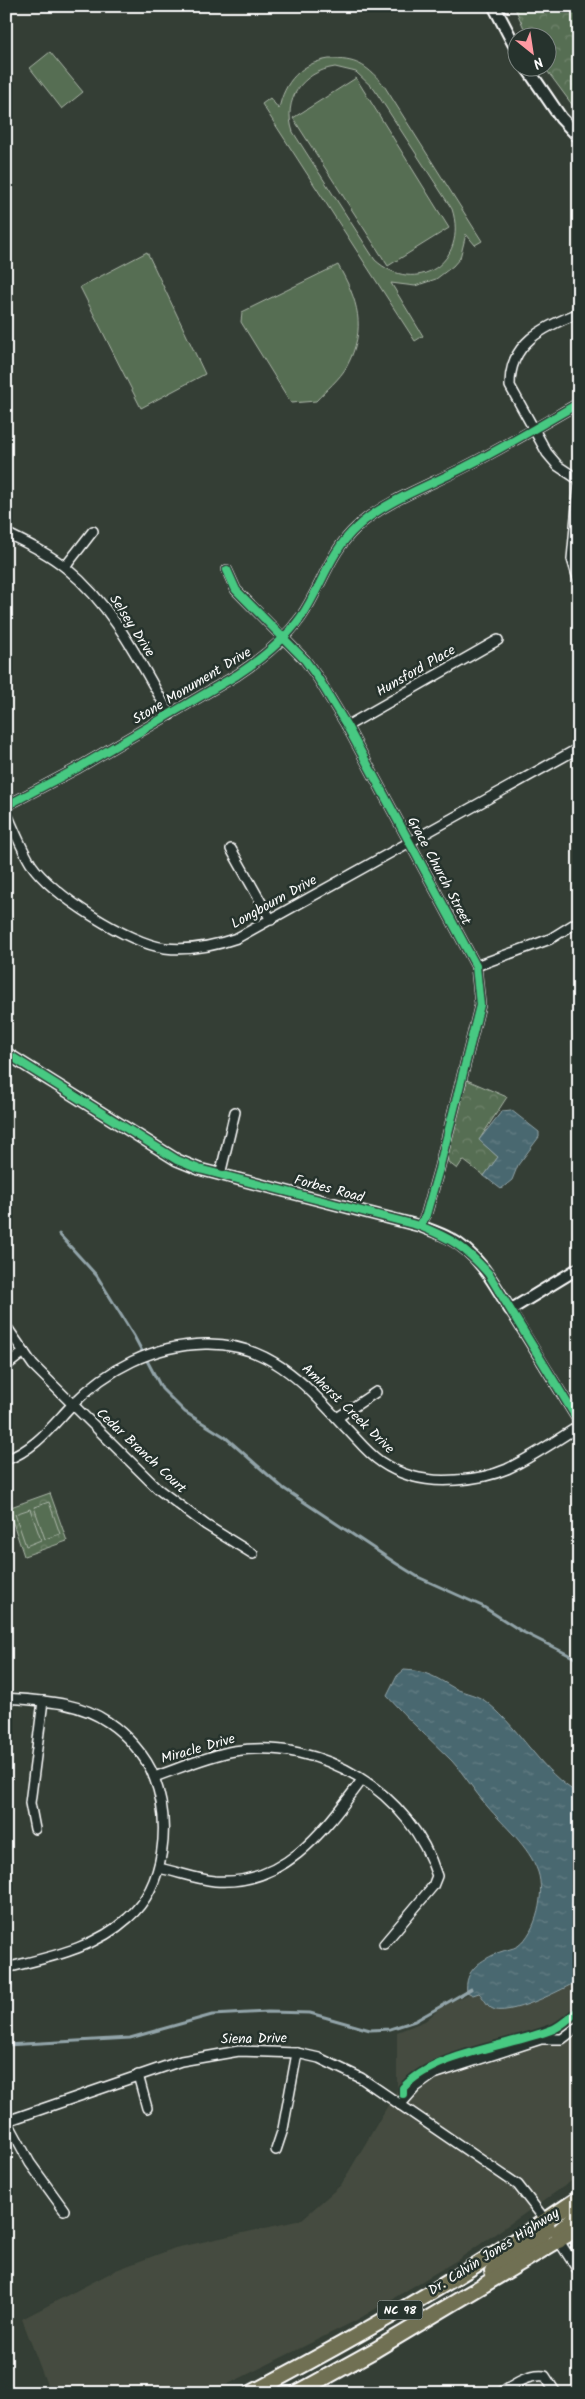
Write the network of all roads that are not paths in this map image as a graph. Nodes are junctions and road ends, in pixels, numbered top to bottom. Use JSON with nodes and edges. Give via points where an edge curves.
{"nodes":[{"id":1,"x":494,"y":6,"type":"edge"},
{"id":2,"x":508,"y":33,"type":"edge"},
{"id":3,"x":534,"y":78,"type":"edge"},
{"id":4,"x":579,"y":137,"type":"edge"},
{"id":5,"x":579,"y":313,"type":"edge"},
{"id":6,"x":579,"y":402,"type":"edge"},
{"id":7,"x":535,"y":428,"type":"junction"},
{"id":8,"x":579,"y":482,"type":"edge"},
{"id":9,"x":92,"y":531,"type":"dead end"},
{"id":10,"x":6,"y":533,"type":"edge"},
{"id":11,"x":65,"y":567,"type":"junction"},
{"id":12,"x":227,"y":570,"type":"dead end"},
{"id":13,"x":579,"y":582,"type":"edge"},
{"id":14,"x":284,"y":637,"type":"junction"},
{"id":15,"x":498,"y":640,"type":"dead end"},
{"id":16,"x":170,"y":715,"type":"junction"},
{"id":17,"x":347,"y":726,"type":"junction"},
{"id":18,"x":579,"y":748,"type":"edge"},
{"id":19,"x":6,"y":806,"type":"edge"},
{"id":20,"x":6,"y":812,"type":"edge"},
{"id":21,"x":410,"y":842,"type":"junction"},
{"id":22,"x":231,"y":850,"type":"dead end"},
{"id":23,"x":271,"y":920,"type":"junction"},
{"id":24,"x":579,"y":921,"type":"edge"},
{"id":25,"x":476,"y":966,"type":"junction"},
{"id":26,"x":6,"y":1053,"type":"edge"},
{"id":27,"x":235,"y":1112,"type":"dead end"},
{"id":28,"x":220,"y":1175,"type":"junction"},
{"id":29,"x":420,"y":1226,"type":"junction"},
{"id":30,"x":579,"y":1268,"type":"edge"},
{"id":31,"x":510,"y":1310,"type":"junction"},
{"id":32,"x":6,"y":1326,"type":"edge"},
{"id":33,"x":24,"y":1352,"type":"junction"},
{"id":34,"x":6,"y":1366,"type":"edge"},
{"id":35,"x":376,"y":1392,"type":"dead end"},
{"id":36,"x":72,"y":1405,"type":"junction"},
{"id":37,"x":337,"y":1418,"type":"junction"},
{"id":38,"x":579,"y":1422,"type":"edge"},
{"id":39,"x":579,"y":1426,"type":"edge"},
{"id":40,"x":6,"y":1460,"type":"edge"},
{"id":41,"x":253,"y":1554,"type":"dead end"},
{"id":42,"x":6,"y":1698,"type":"edge"},
{"id":43,"x":42,"y":1701,"type":"junction"},
{"id":44,"x":154,"y":1777,"type":"junction"},
{"id":45,"x":362,"y":1780,"type":"junction"},
{"id":46,"x":35,"y":1829,"type":"dead end"},
{"id":47,"x":159,"y":1868,"type":"junction"},
{"id":48,"x":384,"y":1944,"type":"dead end"},
{"id":49,"x":6,"y":1968,"type":"edge"},
{"id":50,"x":579,"y":2026,"type":"edge"},
{"id":51,"x":297,"y":2053,"type":"junction"},
{"id":52,"x":138,"y":2074,"type":"junction"},
{"id":53,"x":400,"y":2105,"type":"junction"},
{"id":54,"x":147,"y":2108,"type":"dead end"},
{"id":55,"x":7,"y":2120,"type":"edge"},
{"id":56,"x":276,"y":2150,"type":"dead end"},
{"id":57,"x":579,"y":2198,"type":"edge"},
{"id":58,"x":64,"y":2210,"type":"dead end"},
{"id":59,"x":579,"y":2213,"type":"edge"},
{"id":60,"x":546,"y":2221,"type":"junction"},
{"id":61,"x":579,"y":2228,"type":"edge"},
{"id":62,"x":559,"y":2241,"type":"junction"},
{"id":63,"x":579,"y":2244,"type":"edge"},
{"id":64,"x":579,"y":2255,"type":"edge"},
{"id":65,"x":579,"y":2272,"type":"edge"},
{"id":66,"x":443,"y":2310,"type":"junction"},
{"id":67,"x":327,"y":2352,"type":"junction"},
{"id":68,"x":250,"y":2393,"type":"edge"},
{"id":69,"x":270,"y":2393,"type":"edge"},
{"id":70,"x":297,"y":2393,"type":"edge"},
{"id":71,"x":500,"y":2393,"type":"edge"},
{"id":72,"x":556,"y":2393,"type":"edge"}],
"edges":[{"from":1,"to":2,"type":"main road"},
{"from":3,"to":4,"type":"main road","via":[[561,118]]},
{"from":5,"to":7,"type":"street","via":[[540,331],[517,352],[510,386]]},
{"from":6,"to":7,"type":"street","name":"Stone Monument Drive"},
{"from":7,"to":8,"type":"street","via":[[547,453]]},
{"from":7,"to":14,"type":"street","name":"Stone Monument Drive","via":[[376,512],[357,526],[341,545],[302,616]]},
{"from":8,"to":13,"type":"street","via":[[572,559]]},
{"from":9,"to":11,"type":"street"},
{"from":10,"to":11,"type":"street","name":"Selsey Drive"},
{"from":11,"to":16,"type":"street","name":"Selsey Drive","via":[[112,616]]},
{"from":12,"to":14,"type":"street","name":"Grace Church Street","via":[[236,590]]},
{"from":14,"to":16,"type":"street","name":"Stone Monument Drive","via":[[262,658]]},
{"from":14,"to":17,"type":"street","name":"Grace Church Street","via":[[310,666]]},
{"from":15,"to":17,"type":"street","name":"Hunsford Place"},
{"from":16,"to":19,"type":"street","name":"Stone Monument Drive"},
{"from":17,"to":21,"type":"street","name":"Grace Church Street"},
{"from":18,"to":21,"type":"street","name":"Longbourn Drive"},
{"from":20,"to":23,"type":"street","name":"Longbourn Drive","via":[[31,864],[45,881],[65,899],[141,941],[185,950],[217,945]]},
{"from":21,"to":23,"type":"street","name":"Longbourn Drive"},
{"from":21,"to":25,"type":"street","name":"Grace Church Street"},
{"from":22,"to":23,"type":"street"},
{"from":24,"to":25,"type":"street","via":[[550,940]]},
{"from":25,"to":29,"type":"street","name":"Grace Church Street","via":[[480,1005],[439,1169]]},
{"from":26,"to":28,"type":"street","name":"Forbes Road","via":[[177,1160]]},
{"from":27,"to":28,"type":"street"},
{"from":28,"to":29,"type":"street","name":"Forbes Road"},
{"from":29,"to":31,"type":"street","name":"Forbes Road","via":[[450,1238],[469,1252],[488,1273]]},
{"from":30,"to":31,"type":"street"},
{"from":31,"to":38,"type":"street","name":"Forbes Road"},
{"from":32,"to":33,"type":"street","name":"Cedar Branch Court"},
{"from":33,"to":34,"type":"street"},
{"from":33,"to":36,"type":"street","name":"Cedar Branch Court"},
{"from":35,"to":37,"type":"street"},
{"from":36,"to":37,"type":"street","name":"Amherst Creek Drive","via":[[104,1375],[140,1357],[176,1347],[206,1344],[244,1348],[275,1362],[303,1381]]},
{"from":36,"to":40,"type":"street","name":"Amherst Creek Drive","via":[[37,1443]]},
{"from":36,"to":41,"type":"street","name":"Cedar Branch Court","via":[[158,1489],[206,1525]]},
{"from":37,"to":39,"type":"street","name":"Amherst Creek Drive","via":[[380,1462],[404,1475],[437,1482],[476,1479],[506,1469]]},
{"from":42,"to":43,"type":"street"},
{"from":43,"to":44,"type":"street","via":[[73,1706],[108,1722],[136,1750]]},
{"from":43,"to":46,"type":"street","via":[[30,1803]]},
{"from":44,"to":45,"type":"street","name":"Miracle Drive","via":[[234,1751],[260,1750],[322,1759]]},
{"from":44,"to":47,"type":"street","via":[[162,1807]]},
{"from":45,"to":47,"type":"street","via":[[307,1847],[268,1870],[246,1878],[223,1881]]},
{"from":45,"to":48,"type":"street","name":"Miracle Drive","via":[[400,1810],[426,1850],[437,1876]]},
{"from":47,"to":49,"type":"street","via":[[144,1898],[129,1918],[105,1936],[64,1953]]},
{"from":50,"to":53,"type":"street","via":[[562,2039],[541,2039],[434,2074],[416,2087]]},
{"from":51,"to":52,"type":"street","name":"Siena Drive","via":[[269,2050],[213,2054]]},
{"from":51,"to":53,"type":"street","name":"Siena Drive","via":[[334,2064]]},
{"from":51,"to":56,"type":"street"},
{"from":52,"to":54,"type":"street"},
{"from":52,"to":55,"type":"street","name":"Siena Drive"},
{"from":53,"to":60,"type":"street","name":"Siena Drive","via":[[518,2185]]},
{"from":55,"to":58,"type":"street","via":[[30,2163]]},
{"from":57,"to":60,"type":"highway","name":"Dr. Calvin Jones Highway","number":"NC 98"},
{"from":59,"to":62,"type":"highway","via":[[561,2227]]},
{"from":60,"to":66,"type":"highway","via":[[548,2228],[540,2238]]},
{"from":60,"to":67,"type":"highway","name":"Dr. Calvin Jones Highway","number":"NC 98"},
{"from":61,"to":62,"type":"highway","name":"Dr. Calvin Jones Highway","number":"NC 98"},
{"from":62,"to":65,"type":"street"},
{"from":62,"to":66,"type":"highway","name":"Dr. Calvin Jones Highway","number":"NC 98"},
{"from":63,"to":64,"type":"highway"},
{"from":66,"to":70,"type":"highway","name":"Dr. Calvin Jones Highway","number":"NC 98"},
{"from":67,"to":68,"type":"highway","name":"Dr. Calvin Jones Highway","number":"NC 98"},
{"from":67,"to":69,"type":"highway","via":[[306,2372]]},
{"from":71,"to":72,"type":"street","via":[[536,2375],[545,2376]]}]}
